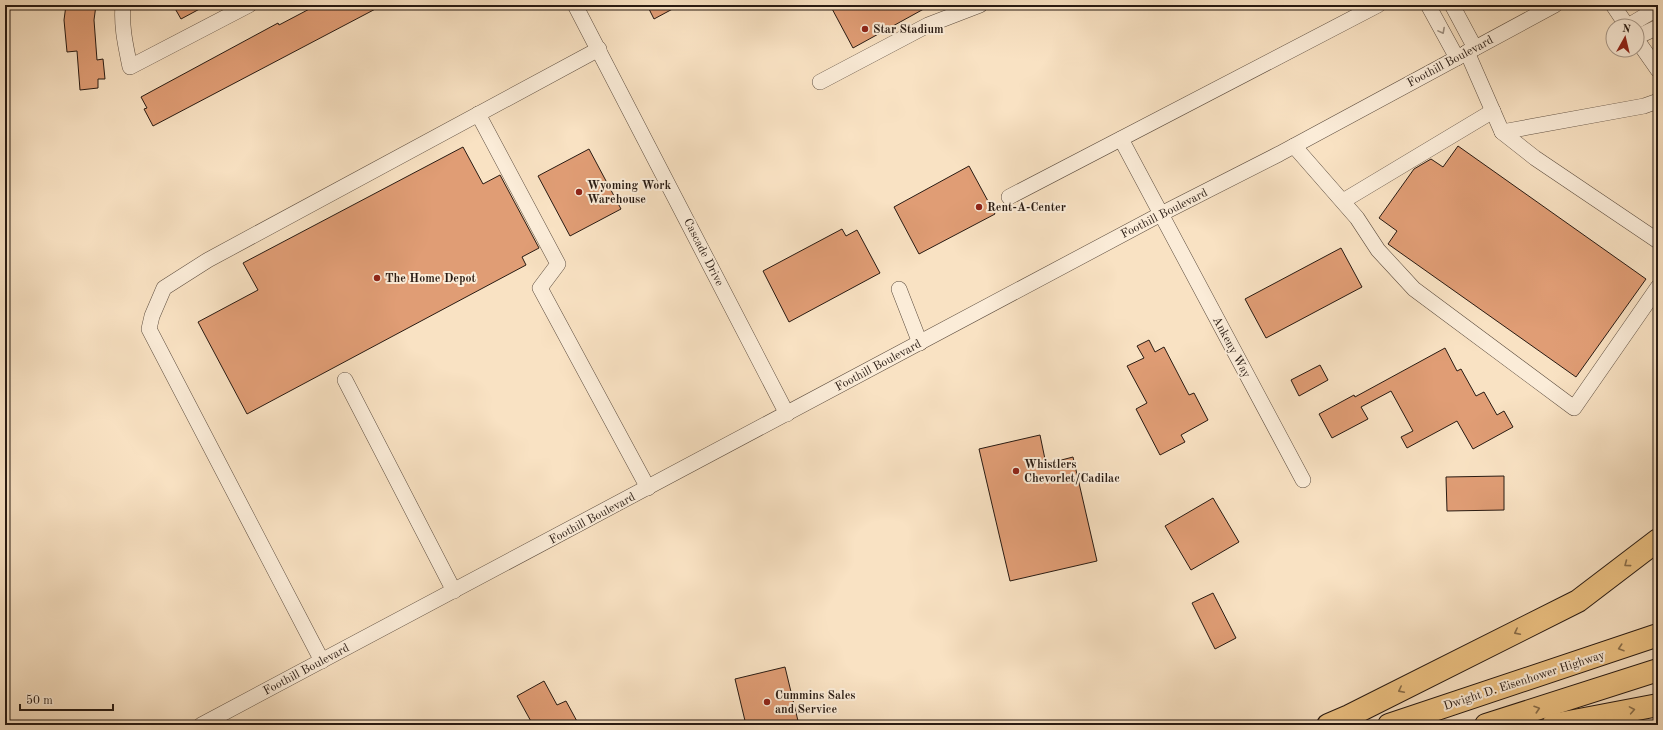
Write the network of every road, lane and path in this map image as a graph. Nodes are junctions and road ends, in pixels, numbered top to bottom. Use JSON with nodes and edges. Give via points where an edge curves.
{"nodes":[{"id":1,"x":123,"y":5,"type":"edge"},
{"id":2,"x":249,"y":5,"type":"edge"},
{"id":3,"x":575,"y":5,"type":"edge"},
{"id":4,"x":980,"y":5,"type":"edge"},
{"id":5,"x":1378,"y":5,"type":"edge"},
{"id":6,"x":1428,"y":5,"type":"edge"},
{"id":7,"x":1452,"y":5,"type":"edge"},
{"id":8,"x":1554,"y":5,"type":"edge"},
{"id":9,"x":1614,"y":5,"type":"edge"},
{"id":10,"x":1658,"y":8,"type":"edge"},
{"id":11,"x":1623,"y":18,"type":"edge"},
{"id":12,"x":1641,"y":18,"type":"edge"},
{"id":13,"x":1658,"y":27,"type":"edge"},
{"id":14,"x":1645,"y":33,"type":"edge"},
{"id":15,"x":599,"y":49,"type":"junction"},
{"id":16,"x":1645,"y":51,"type":"edge"},
{"id":17,"x":1466,"y":53,"type":"junction"},
{"id":18,"x":1657,"y":68,"type":"edge"},
{"id":19,"x":820,"y":82,"type":"dead end"},
{"id":20,"x":1658,"y":101,"type":"edge"},
{"id":21,"x":1493,"y":111,"type":"junction"},
{"id":22,"x":478,"y":114,"type":"junction"},
{"id":23,"x":1502,"y":132,"type":"junction"},
{"id":24,"x":1121,"y":139,"type":"junction"},
{"id":25,"x":1294,"y":146,"type":"junction"},
{"id":26,"x":1009,"y":197,"type":"dead end"},
{"id":27,"x":1343,"y":201,"type":"junction"},
{"id":28,"x":1161,"y":214,"type":"junction"},
{"id":29,"x":1658,"y":241,"type":"edge"},
{"id":30,"x":1658,"y":287,"type":"edge"},
{"id":31,"x":899,"y":289,"type":"dead end"},
{"id":32,"x":920,"y":343,"type":"junction"},
{"id":33,"x":345,"y":380,"type":"dead end"},
{"id":34,"x":787,"y":414,"type":"junction"},
{"id":35,"x":1303,"y":480,"type":"dead end"},
{"id":36,"x":648,"y":488,"type":"junction"},
{"id":37,"x":1658,"y":540,"type":"edge"},
{"id":38,"x":454,"y":591,"type":"junction"},
{"id":39,"x":1658,"y":635,"type":"edge"},
{"id":40,"x":322,"y":661,"type":"junction"},
{"id":41,"x":1658,"y":670,"type":"edge"},
{"id":42,"x":1658,"y":705,"type":"edge"},
{"id":43,"x":201,"y":725,"type":"edge"},
{"id":44,"x":1328,"y":725,"type":"edge"},
{"id":45,"x":1389,"y":725,"type":"edge"},
{"id":46,"x":1486,"y":725,"type":"edge"},
{"id":47,"x":1553,"y":725,"type":"edge"}],
"edges":[{"from":1,"to":2,"type":"street","via":[[124,39],[130,68]]},
{"from":3,"to":15,"type":"street","name":"Cascade Drive"},
{"from":4,"to":19,"type":"street","via":[[928,25]]},
{"from":5,"to":24,"type":"street"},
{"from":6,"to":17,"type":"street","one_way":true},
{"from":7,"to":17,"type":"street"},
{"from":8,"to":17,"type":"street","name":"Foothill Boulevard"},
{"from":9,"to":11,"type":"street"},
{"from":10,"to":12,"type":"street"},
{"from":13,"to":14,"type":"street"},
{"from":15,"to":22,"type":"street"},
{"from":15,"to":34,"type":"street","name":"Cascade Drive"},
{"from":16,"to":18,"type":"street"},
{"from":17,"to":21,"type":"street"},
{"from":17,"to":25,"type":"street","name":"Foothill Boulevard"},
{"from":20,"to":23,"type":"street","via":[[1644,106]]},
{"from":21,"to":23,"type":"street"},
{"from":21,"to":27,"type":"street"},
{"from":22,"to":36,"type":"street","via":[[558,264],[540,288]]},
{"from":22,"to":40,"type":"street","via":[[208,260],[164,288],[152,316],[149,329]]},
{"from":23,"to":29,"type":"street","via":[[1535,158]]},
{"from":24,"to":26,"type":"street"},
{"from":24,"to":28,"type":"street","name":"Ankeny Way"},
{"from":25,"to":27,"type":"street"},
{"from":25,"to":28,"type":"street","name":"Foothill Boulevard"},
{"from":27,"to":30,"type":"street","via":[[1378,250],[1414,289],[1574,408]]},
{"from":28,"to":32,"type":"street","name":"Foothill Boulevard"},
{"from":28,"to":35,"type":"street","name":"Ankeny Way"},
{"from":31,"to":32,"type":"street"},
{"from":32,"to":34,"type":"street","name":"Foothill Boulevard"},
{"from":33,"to":38,"type":"street"},
{"from":34,"to":36,"type":"street","name":"Foothill Boulevard"},
{"from":36,"to":38,"type":"street","name":"Foothill Boulevard"},
{"from":37,"to":44,"type":"highway","one_way":true,"via":[[1578,601]]},
{"from":38,"to":40,"type":"street","name":"Foothill Boulevard"},
{"from":39,"to":45,"type":"highway","name":"Dwight D. Eisenhower Highway","one_way":true},
{"from":40,"to":43,"type":"street","name":"Foothill Boulevard"},
{"from":46,"to":41,"type":"highway","one_way":true},
{"from":47,"to":42,"type":"highway","one_way":true}]}
